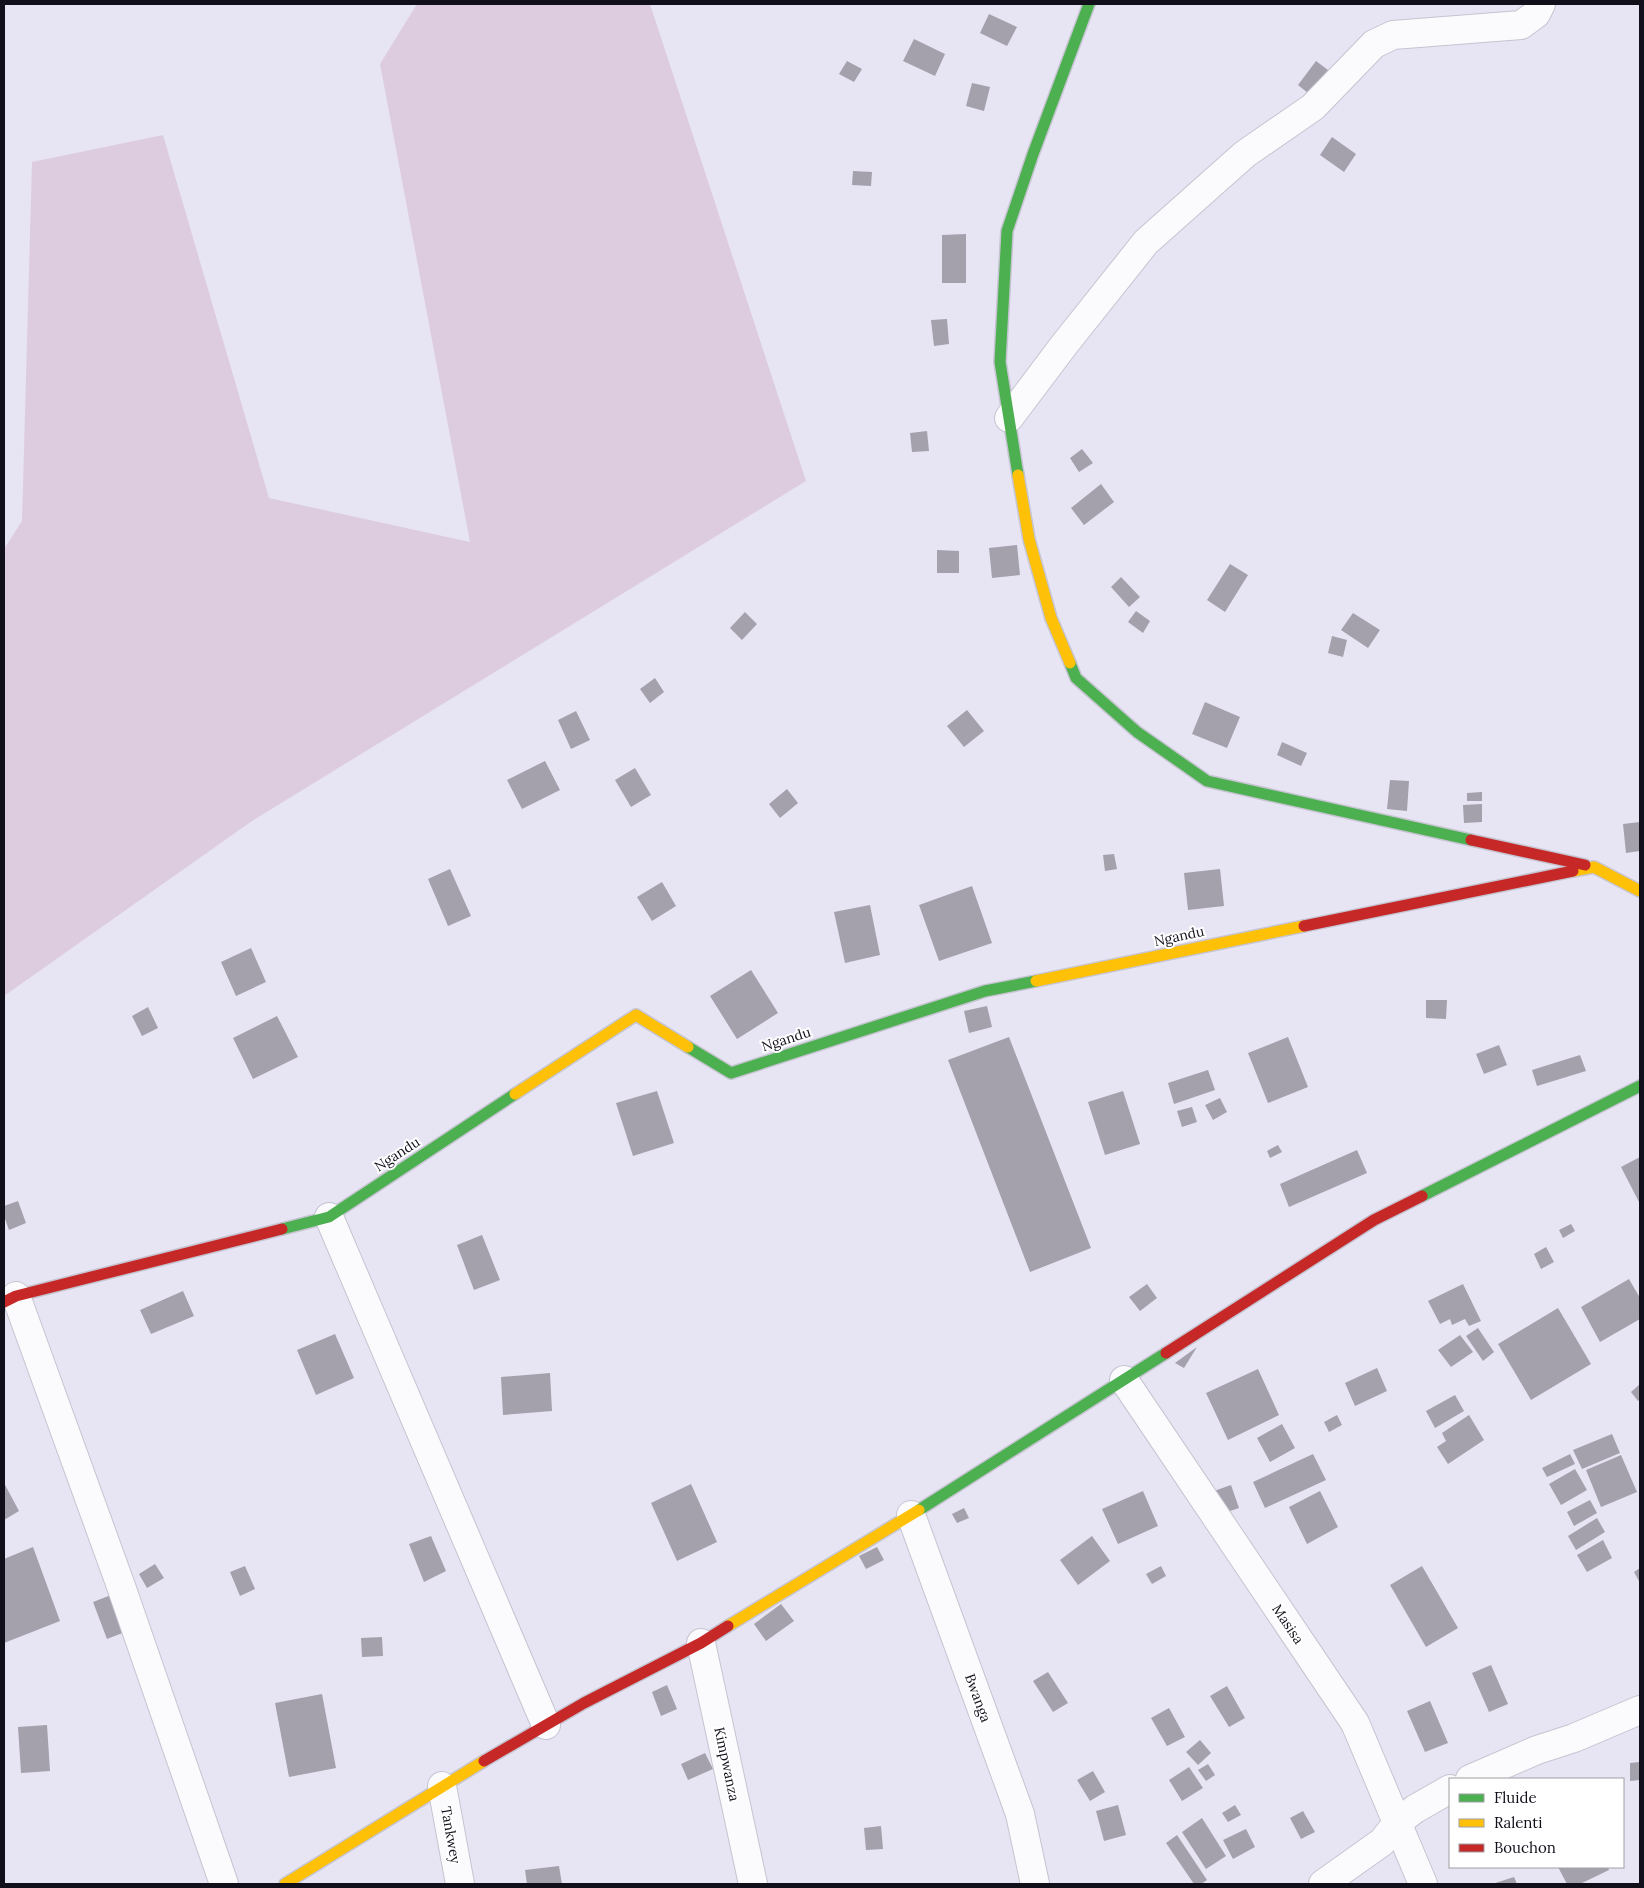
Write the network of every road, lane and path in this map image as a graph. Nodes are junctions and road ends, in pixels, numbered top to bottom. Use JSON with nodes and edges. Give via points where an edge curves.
{"nodes":[{"id":1,"x":1089,"y":4,"type":"edge"},
{"id":2,"x":1540,"y":4,"type":"edge"},
{"id":3,"x":1009,"y":418,"type":"junction"},
{"id":4,"x":1594,"y":867,"type":"junction"},
{"id":5,"x":1640,"y":891,"type":"edge"},
{"id":6,"x":1640,"y":1086,"type":"edge"},
{"id":7,"x":329,"y":1218,"type":"junction"},
{"id":8,"x":10,"y":1299,"type":"edge"},
{"id":9,"x":1124,"y":1380,"type":"junction"},
{"id":10,"x":911,"y":1516,"type":"junction"},
{"id":11,"x":701,"y":1643,"type":"junction"},
{"id":12,"x":1640,"y":1710,"type":"edge"},
{"id":13,"x":546,"y":1725,"type":"junction"},
{"id":14,"x":1472,"y":1778,"type":"edge"},
{"id":15,"x":442,"y":1786,"type":"junction"},
{"id":16,"x":1449,"y":1790,"type":"edge"},
{"id":17,"x":1398,"y":1822,"type":"junction"},
{"id":18,"x":224,"y":1884,"type":"edge"},
{"id":19,"x":286,"y":1884,"type":"edge"},
{"id":20,"x":460,"y":1884,"type":"edge"},
{"id":21,"x":753,"y":1884,"type":"edge"},
{"id":22,"x":1035,"y":1884,"type":"edge"},
{"id":23,"x":1323,"y":1884,"type":"edge"},
{"id":24,"x":1423,"y":1884,"type":"edge"}],
"edges":[{"from":1,"to":3,"type":"street","via":[[1007,231],[1000,362]]},
{"from":2,"to":3,"type":"street","via":[[1536,14],[1521,24],[1393,35],[1374,44],[1313,107],[1245,154],[1146,242]]},
{"from":3,"to":4,"type":"street","via":[[1029,539],[1051,618],[1076,678],[1137,732],[1207,781]]},
{"from":4,"to":5,"type":"street"},
{"from":4,"to":7,"type":"street","name":"Ngandu","via":[[984,991],[731,1073],[636,1015]]},
{"from":6,"to":9,"type":"street","via":[[1374,1220]]},
{"from":7,"to":8,"type":"street","name":"Ngandu"},
{"from":7,"to":13,"type":"street"},
{"from":8,"to":18,"type":"street","via":[[122,1589]]},
{"from":9,"to":10,"type":"street"},
{"from":9,"to":17,"type":"street","name":"Masisa","via":[[1355,1723]]},
{"from":10,"to":11,"type":"street"},
{"from":10,"to":22,"type":"street","name":"Bwanga","via":[[1020,1814]]},
{"from":11,"to":13,"type":"street","via":[[584,1702]]},
{"from":11,"to":21,"type":"street","name":"Kimpwanza"},
{"from":12,"to":14,"type":"street"},
{"from":13,"to":15,"type":"street"},
{"from":15,"to":19,"type":"street"},
{"from":15,"to":20,"type":"street","name":"Tankwey"},
{"from":16,"to":17,"type":"street"},
{"from":17,"to":23,"type":"street","via":[[1382,1842]]},
{"from":17,"to":24,"type":"street","name":"Masisa"}]}
